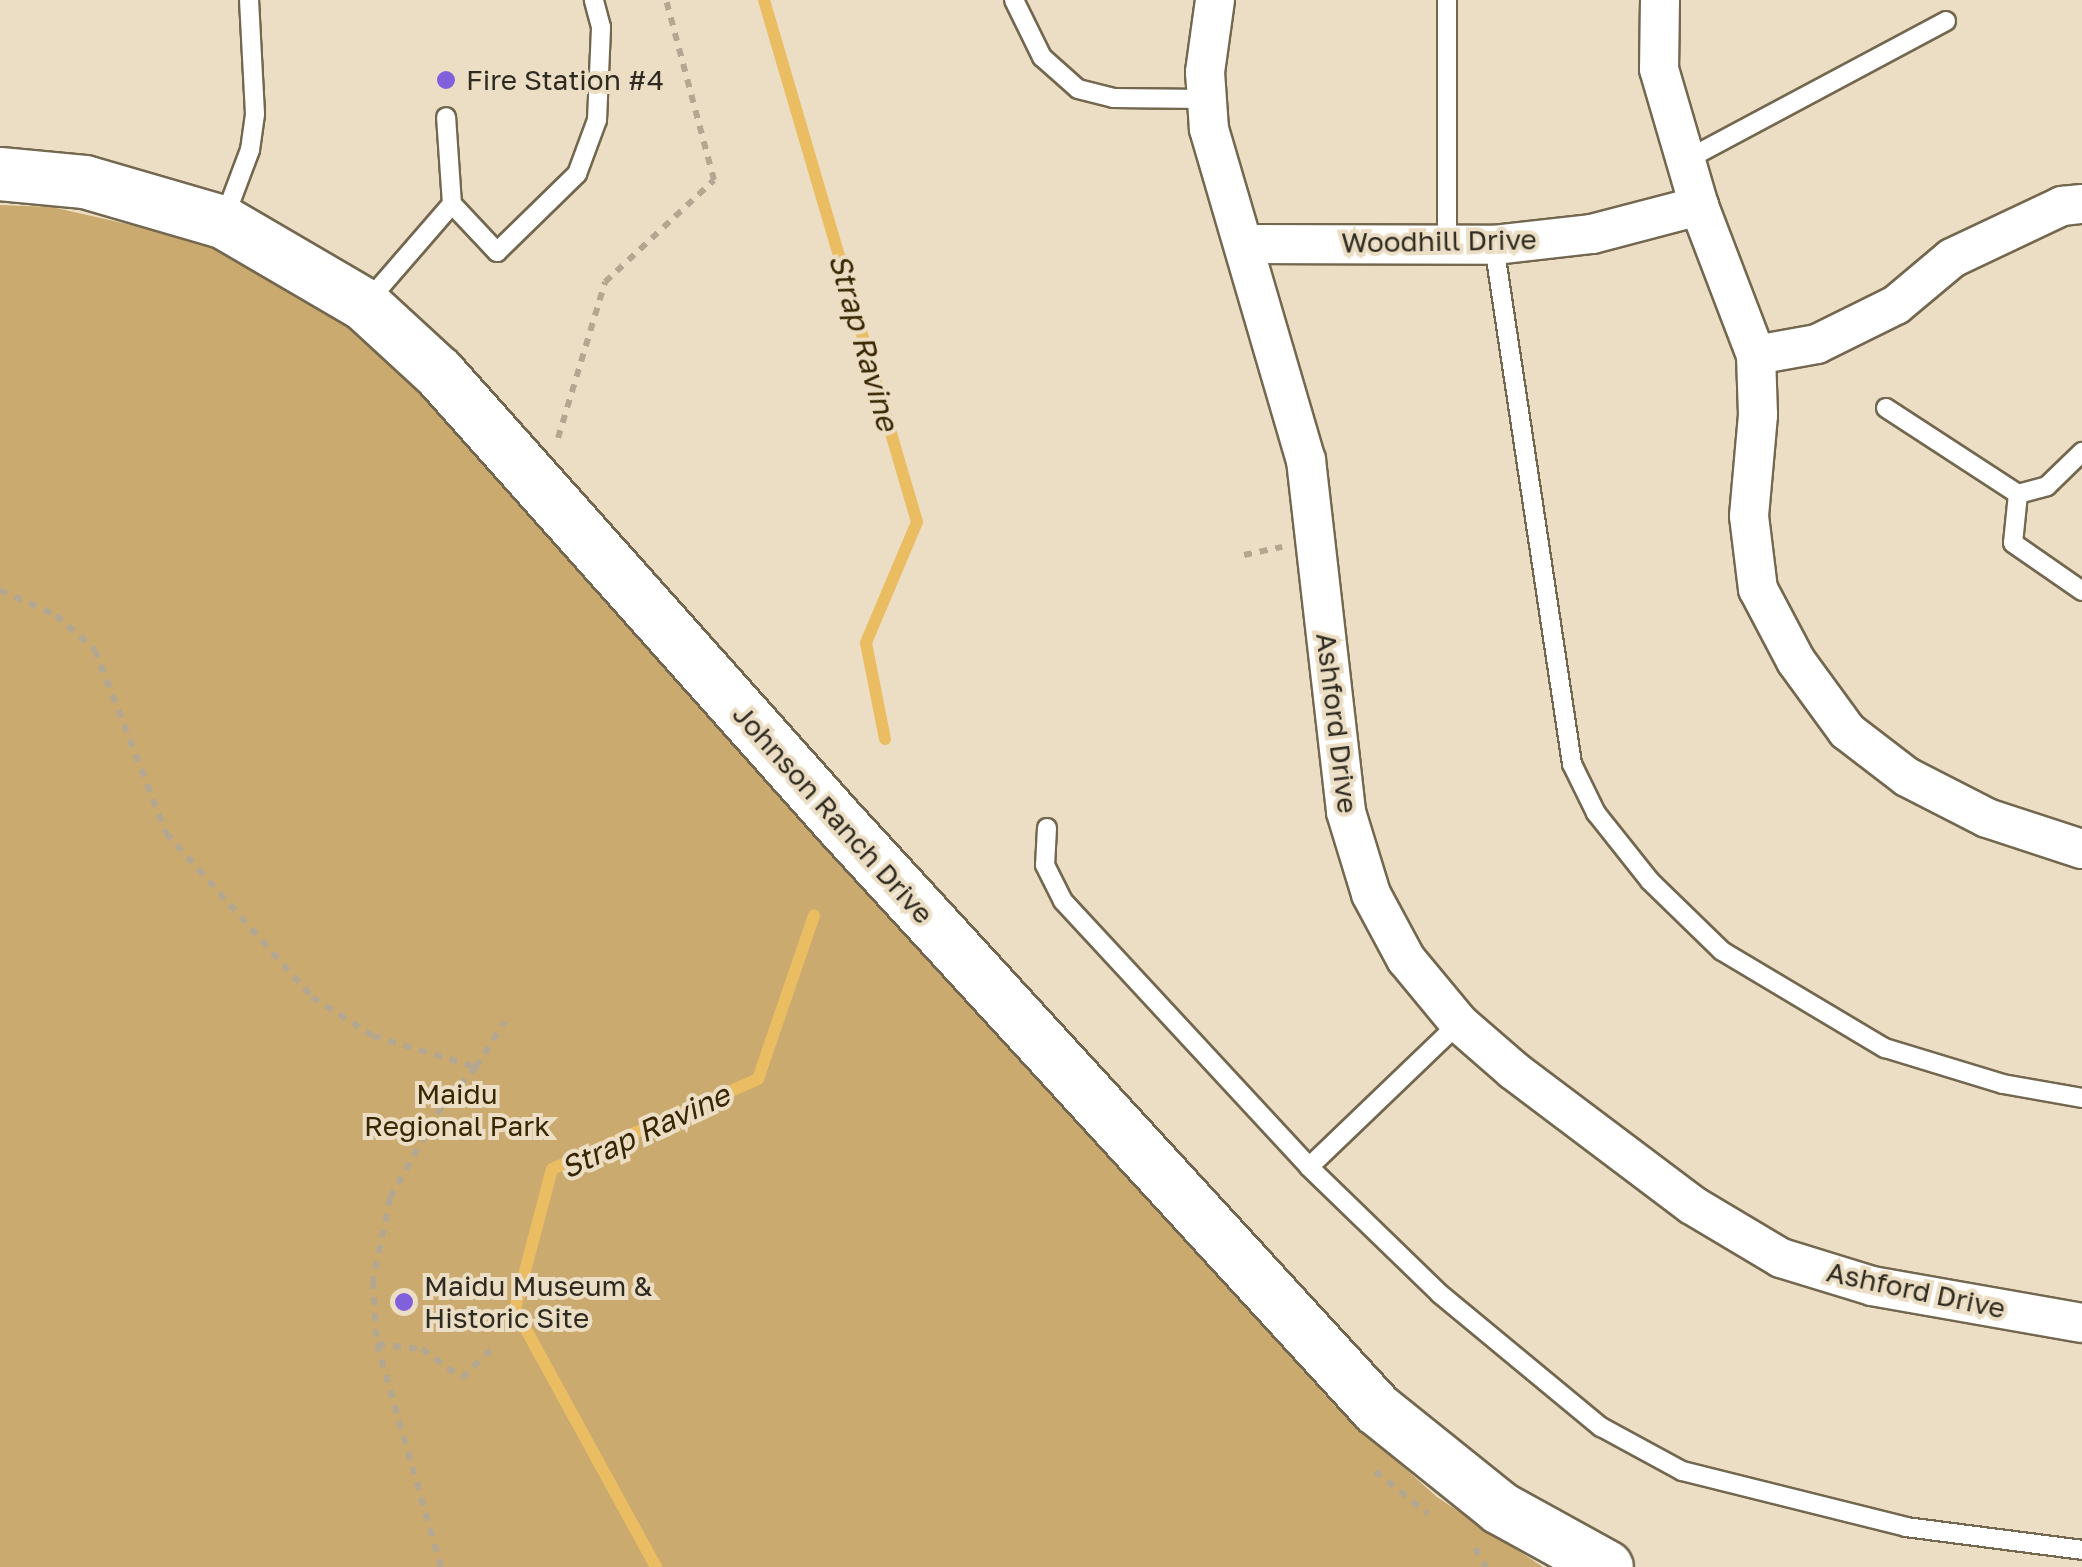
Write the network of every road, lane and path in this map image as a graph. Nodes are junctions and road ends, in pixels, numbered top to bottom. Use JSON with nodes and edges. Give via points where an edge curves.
{"nodes":[{"id":1,"x":249,"y":0,"type":"edge"},
{"id":2,"x":594,"y":0,"type":"edge"},
{"id":3,"x":666,"y":0,"type":"edge"},
{"id":4,"x":1014,"y":0,"type":"edge"},
{"id":5,"x":1214,"y":0,"type":"edge"},
{"id":6,"x":1447,"y":0,"type":"edge"},
{"id":7,"x":1660,"y":0,"type":"edge"},
{"id":8,"x":1946,"y":21,"type":"dead end"},
{"id":9,"x":1205,"y":99,"type":"junction"},
{"id":10,"x":446,"y":117,"type":"dead end"},
{"id":11,"x":1684,"y":161,"type":"junction"},
{"id":12,"x":0,"y":174,"type":"edge"},
{"id":13,"x":452,"y":204,"type":"junction"},
{"id":14,"x":2082,"y":204,"type":"edge"},
{"id":15,"x":1699,"y":206,"type":"junction"},
{"id":16,"x":223,"y":222,"type":"junction"},
{"id":17,"x":1447,"y":240,"type":"junction"},
{"id":18,"x":1246,"y":244,"type":"junction"},
{"id":19,"x":1494,"y":244,"type":"junction"},
{"id":20,"x":365,"y":305,"type":"junction"},
{"id":21,"x":1756,"y":355,"type":"junction"},
{"id":22,"x":1886,"y":408,"type":"dead end"},
{"id":23,"x":2082,"y":452,"type":"edge"},
{"id":24,"x":524,"y":468,"type":"junction"},
{"id":25,"x":2018,"y":494,"type":"junction"},
{"id":26,"x":0,"y":590,"type":"edge"},
{"id":27,"x":2082,"y":591,"type":"edge"},
{"id":28,"x":1047,"y":828,"type":"dead end"},
{"id":29,"x":2082,"y":849,"type":"edge"},
{"id":30,"x":505,"y":1022,"type":"dead end"},
{"id":31,"x":1460,"y":1022,"type":"junction"},
{"id":32,"x":476,"y":1067,"type":"junction"},
{"id":33,"x":2082,"y":1098,"type":"edge"},
{"id":34,"x":1309,"y":1167,"type":"junction"},
{"id":35,"x":2082,"y":1323,"type":"edge"},
{"id":36,"x":377,"y":1344,"type":"junction"},
{"id":37,"x":491,"y":1350,"type":"dead end"},
{"id":38,"x":1370,"y":1466,"type":"dead end"},
{"id":39,"x":1436,"y":1520,"type":"dead end"},
{"id":40,"x":1462,"y":1538,"type":"dead end"},
{"id":41,"x":1474,"y":1547,"type":"junction"},
{"id":42,"x":2082,"y":1550,"type":"edge"},
{"id":43,"x":1491,"y":1557,"type":"dead end"},
{"id":44,"x":441,"y":1567,"type":"edge"},
{"id":45,"x":1486,"y":1567,"type":"edge"},
{"id":46,"x":1607,"y":1567,"type":"edge"}],
"edges":[{"from":1,"to":16,"type":"lane","via":[[255,114],[250,150]]},
{"from":2,"to":13,"type":"lane","via":[[602,27],[597,120],[577,174],[497,252]]},
{"from":3,"to":24,"type":"path","via":[[714,180],[605,282],[559,437]]},
{"from":4,"to":9,"type":"lane","via":[[1042,57],[1078,89],[1113,98]]},
{"from":5,"to":9,"type":"street","name":"Ashford Drive"},
{"from":6,"to":17,"type":"lane"},
{"from":7,"to":11,"type":"street","via":[[1659,69]]},
{"from":8,"to":11,"type":"lane"},
{"from":9,"to":18,"type":"street","name":"Ashford Drive"},
{"from":10,"to":13,"type":"lane"},
{"from":11,"to":15,"type":"street"},
{"from":12,"to":16,"type":"street","name":"Johnson Ranch Drive","via":[[85,182]]},
{"from":13,"to":20,"type":"lane"},
{"from":14,"to":21,"type":"street","via":[[2062,206],[1952,258],[1896,305],[1817,344]]},
{"from":15,"to":19,"type":"street","name":"Woodhill Drive","via":[[1592,234]]},
{"from":15,"to":21,"type":"street"},
{"from":16,"to":20,"type":"street","name":"Johnson Ranch Drive"},
{"from":17,"to":18,"type":"street","name":"Woodhill Drive"},
{"from":17,"to":19,"type":"street","name":"Woodhill Drive"},
{"from":18,"to":31,"type":"street","name":"Ashford Drive","via":[[1306,460],[1346,812],[1380,910],[1406,959]]},
{"from":19,"to":33,"type":"lane","via":[[1572,764],[1596,813],[1650,882],[1722,952],[1886,1048],[2003,1084]]},
{"from":20,"to":24,"type":"street","name":"Johnson Ranch Drive","via":[[440,373]]},
{"from":21,"to":29,"type":"street","via":[[1748,516],[1758,589],[1796,661],[1847,731],[1907,777],[1986,818]]},
{"from":22,"to":25,"type":"lane"},
{"from":23,"to":25,"type":"lane","via":[[2046,486]]},
{"from":24,"to":46,"type":"street","name":"Johnson Ranch Drive","via":[[1377,1409],[1500,1508]]},
{"from":25,"to":27,"type":"lane","via":[[2013,543]]},
{"from":26,"to":32,"type":"path","via":[[56,615],[95,650],[166,833],[312,997],[373,1036]]},
{"from":28,"to":34,"type":"lane","via":[[1045,865],[1063,901]]},
{"from":30,"to":32,"type":"path"},
{"from":31,"to":34,"type":"lane"},
{"from":31,"to":35,"type":"street","name":"Ashford Drive","via":[[1692,1205],[1781,1258],[1872,1286]]},
{"from":32,"to":36,"type":"path","via":[[441,1106],[390,1198],[373,1281]]},
{"from":34,"to":42,"type":"lane","via":[[1440,1294],[1642,1454],[1682,1471],[1906,1528]]},
{"from":36,"to":37,"type":"path","via":[[422,1349],[462,1378]]},
{"from":36,"to":44,"type":"path"},
{"from":38,"to":39,"type":"path"},
{"from":40,"to":41,"type":"path"},
{"from":41,"to":43,"type":"path"},
{"from":41,"to":45,"type":"path"}]}
